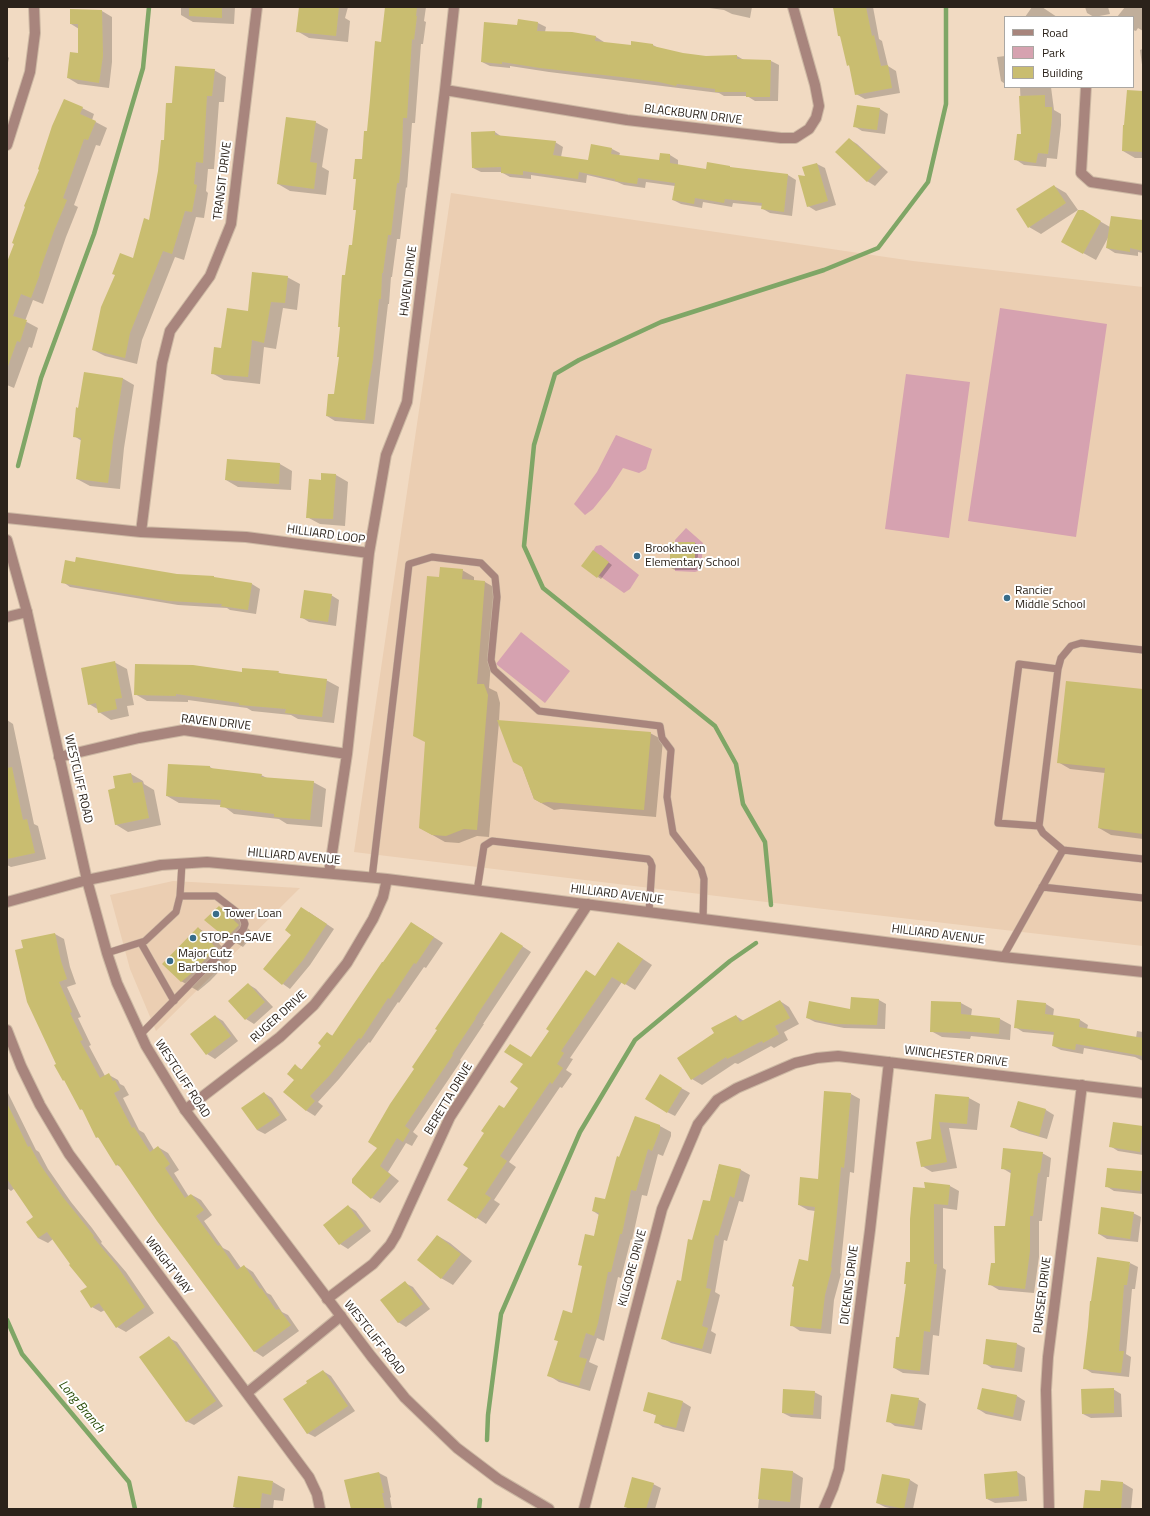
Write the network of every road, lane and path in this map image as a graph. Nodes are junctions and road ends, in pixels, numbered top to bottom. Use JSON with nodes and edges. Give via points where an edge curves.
{"nodes":[{"id":1,"x":34,"y":7,"type":"edge"},
{"id":2,"x":257,"y":7,"type":"edge"},
{"id":3,"x":454,"y":7,"type":"edge"},
{"id":4,"x":793,"y":7,"type":"edge"},
{"id":5,"x":1086,"y":88,"type":"edge"},
{"id":6,"x":445,"y":90,"type":"junction"},
{"id":7,"x":7,"y":145,"type":"edge"},
{"id":8,"x":1143,"y":190,"type":"edge"},
{"id":9,"x":7,"y":518,"type":"edge"},
{"id":10,"x":141,"y":532,"type":"junction"},
{"id":11,"x":7,"y":540,"type":"edge"},
{"id":12,"x":369,"y":553,"type":"junction"},
{"id":13,"x":26,"y":612,"type":"junction"},
{"id":14,"x":7,"y":617,"type":"edge"},
{"id":15,"x":1143,"y":650,"type":"edge"},
{"id":16,"x":1058,"y":668,"type":"junction"},
{"id":17,"x":347,"y":754,"type":"junction"},
{"id":18,"x":59,"y":756,"type":"junction"},
{"id":19,"x":1039,"y":826,"type":"junction"},
{"id":20,"x":1063,"y":850,"type":"junction"},
{"id":21,"x":1143,"y":859,"type":"edge"},
{"id":22,"x":182,"y":863,"type":"junction"},
{"id":23,"x":329,"y":873,"type":"junction"},
{"id":24,"x":372,"y":878,"type":"junction"},
{"id":25,"x":387,"y":879,"type":"junction"},
{"id":26,"x":87,"y":880,"type":"junction"},
{"id":27,"x":1042,"y":887,"type":"junction"},
{"id":28,"x":477,"y":891,"type":"junction"},
{"id":29,"x":180,"y":896,"type":"junction"},
{"id":30,"x":1143,"y":898,"type":"edge"},
{"id":31,"x":7,"y":902,"type":"edge"},
{"id":32,"x":588,"y":904,"type":"junction"},
{"id":33,"x":648,"y":912,"type":"junction"},
{"id":34,"x":703,"y":919,"type":"junction"},
{"id":35,"x":141,"y":943,"type":"junction"},
{"id":36,"x":107,"y":953,"type":"junction"},
{"id":37,"x":1003,"y":957,"type":"junction"},
{"id":38,"x":1143,"y":972,"type":"edge"},
{"id":39,"x":174,"y":1001,"type":"junction"},
{"id":40,"x":7,"y":1030,"type":"edge"},
{"id":41,"x":140,"y":1035,"type":"junction"},
{"id":42,"x":889,"y":1062,"type":"junction"},
{"id":43,"x":768,"y":1075,"type":"joint"},
{"id":44,"x":1082,"y":1086,"type":"junction"},
{"id":45,"x":1143,"y":1093,"type":"edge"},
{"id":46,"x":185,"y":1110,"type":"junction"},
{"id":47,"x":327,"y":1299,"type":"junction"},
{"id":48,"x":341,"y":1316,"type":"junction"},
{"id":49,"x":247,"y":1393,"type":"junction"},
{"id":50,"x":320,"y":1509,"type":"edge"},
{"id":51,"x":549,"y":1509,"type":"edge"},
{"id":52,"x":584,"y":1509,"type":"edge"},
{"id":53,"x":824,"y":1509,"type":"edge"},
{"id":54,"x":1049,"y":1509,"type":"edge"}],
"edges":[{"from":1,"to":7,"type":"street","via":[[35,33],[30,72]]},
{"from":2,"to":10,"type":"street","name":"TRANSIT DRIVE","via":[[231,224],[210,276],[170,331],[162,363]]},
{"from":3,"to":6,"type":"street","name":"HAVEN DRIVE"},
{"from":4,"to":6,"type":"street","name":"BLACKBURN DRIVE","via":[[819,106],[816,118],[809,129],[795,138],[627,120]]},
{"from":5,"to":8,"type":"street","via":[[1081,173],[1090,182]]},
{"from":6,"to":12,"type":"street","name":"HAVEN DRIVE","via":[[407,402],[386,455]]},
{"from":9,"to":10,"type":"street","name":"HILLIARD LOOP"},
{"from":10,"to":12,"type":"street","name":"HILLIARD LOOP","via":[[246,537]]},
{"from":11,"to":13,"type":"street","name":"WESTCLIFF ROAD"},
{"from":12,"to":17,"type":"street","name":"HILLIARD LOOP"},
{"from":13,"to":14,"type":"street"},
{"from":13,"to":18,"type":"street","name":"WESTCLIFF ROAD"},
{"from":15,"to":16,"type":"lane","via":[[1081,643],[1071,646],[1061,658]]},
{"from":16,"to":19,"type":"lane"},
{"from":16,"to":19,"type":"lane","via":[[1019,664],[998,823]]},
{"from":17,"to":18,"type":"street","name":"RAVEN DRIVE","via":[[184,730]]},
{"from":17,"to":23,"type":"street","name":"HILLIARD LOOP"},
{"from":18,"to":26,"type":"street","name":"WESTCLIFF ROAD"},
{"from":19,"to":20,"type":"lane","via":[[1043,833]]},
{"from":20,"to":21,"type":"lane"},
{"from":20,"to":27,"type":"lane"},
{"from":22,"to":23,"type":"street","name":"HILLIARD AVENUE","via":[[207,862]]},
{"from":22,"to":26,"type":"street","name":"HILLIARD AVENUE"},
{"from":22,"to":29,"type":"lane"},
{"from":23,"to":24,"type":"street","name":"HILLIARD AVENUE"},
{"from":24,"to":25,"type":"street","name":"HILLIARD AVENUE"},
{"from":24,"to":34,"type":"lane","via":[[409,564],[432,557],[481,563],[495,577],[497,596],[491,660],[494,670],[539,711],[660,726],[662,738],[671,750],[667,797],[673,833],[701,870],[704,879]]},
{"from":25,"to":28,"type":"street","name":"HILLIARD AVENUE"},
{"from":25,"to":46,"type":"street","name":"RUGER DRIVE","via":[[383,897],[373,918],[346,963],[314,1005],[280,1037]]},
{"from":26,"to":31,"type":"street","name":"HILLIARD AVENUE"},
{"from":26,"to":36,"type":"street","name":"WESTCLIFF ROAD"},
{"from":27,"to":30,"type":"lane"},
{"from":27,"to":37,"type":"lane"},
{"from":28,"to":32,"type":"street","name":"HILLIARD AVENUE"},
{"from":28,"to":33,"type":"lane","via":[[484,846],[492,841],[648,859],[652,866]]},
{"from":29,"to":35,"type":"lane","via":[[176,912],[151,937]]},
{"from":29,"to":39,"type":"lane","via":[[216,896],[242,916],[245,924],[243,930]]},
{"from":32,"to":33,"type":"street","name":"HILLIARD AVENUE"},
{"from":32,"to":47,"type":"street","name":"BERETTA DRIVE","via":[[450,1117],[396,1235],[373,1264]]},
{"from":33,"to":34,"type":"street","name":"HILLIARD AVENUE"},
{"from":34,"to":37,"type":"street","name":"HILLIARD AVENUE"},
{"from":35,"to":36,"type":"lane"},
{"from":35,"to":39,"type":"lane"},
{"from":36,"to":41,"type":"street","name":"WESTCLIFF ROAD","via":[[116,983]]},
{"from":37,"to":38,"type":"street","name":"HILLIARD AVENUE"},
{"from":39,"to":41,"type":"lane"},
{"from":40,"to":49,"type":"street","name":"WRIGHT WAY","via":[[27,1079],[69,1154]]},
{"from":41,"to":46,"type":"street","name":"WESTCLIFF ROAD"},
{"from":42,"to":43,"type":"street","name":"WINCHESTER DRIVE","via":[[838,1056],[817,1058]]},
{"from":42,"to":44,"type":"street","name":"WINCHESTER DRIVE"},
{"from":42,"to":53,"type":"street","name":"DICKENS DRIVE","via":[[839,1469]]},
{"from":43,"to":52,"type":"street","name":"KILGORE DRIVE","via":[[717,1100],[698,1124],[662,1209]]},
{"from":44,"to":45,"type":"street","name":"WINCHESTER DRIVE"},
{"from":44,"to":54,"type":"street","name":"PURSER DRIVE","via":[[1048,1357],[1046,1390]]},
{"from":46,"to":47,"type":"street","name":"WESTCLIFF ROAD"},
{"from":47,"to":48,"type":"street","name":"WESTCLIFF ROAD"},
{"from":48,"to":49,"type":"street"},
{"from":48,"to":51,"type":"street","name":"WESTCLIFF ROAD","via":[[405,1398],[457,1448],[498,1479]]},
{"from":49,"to":50,"type":"street","name":"WRIGHT WAY","via":[[309,1478],[317,1494]]}]}
